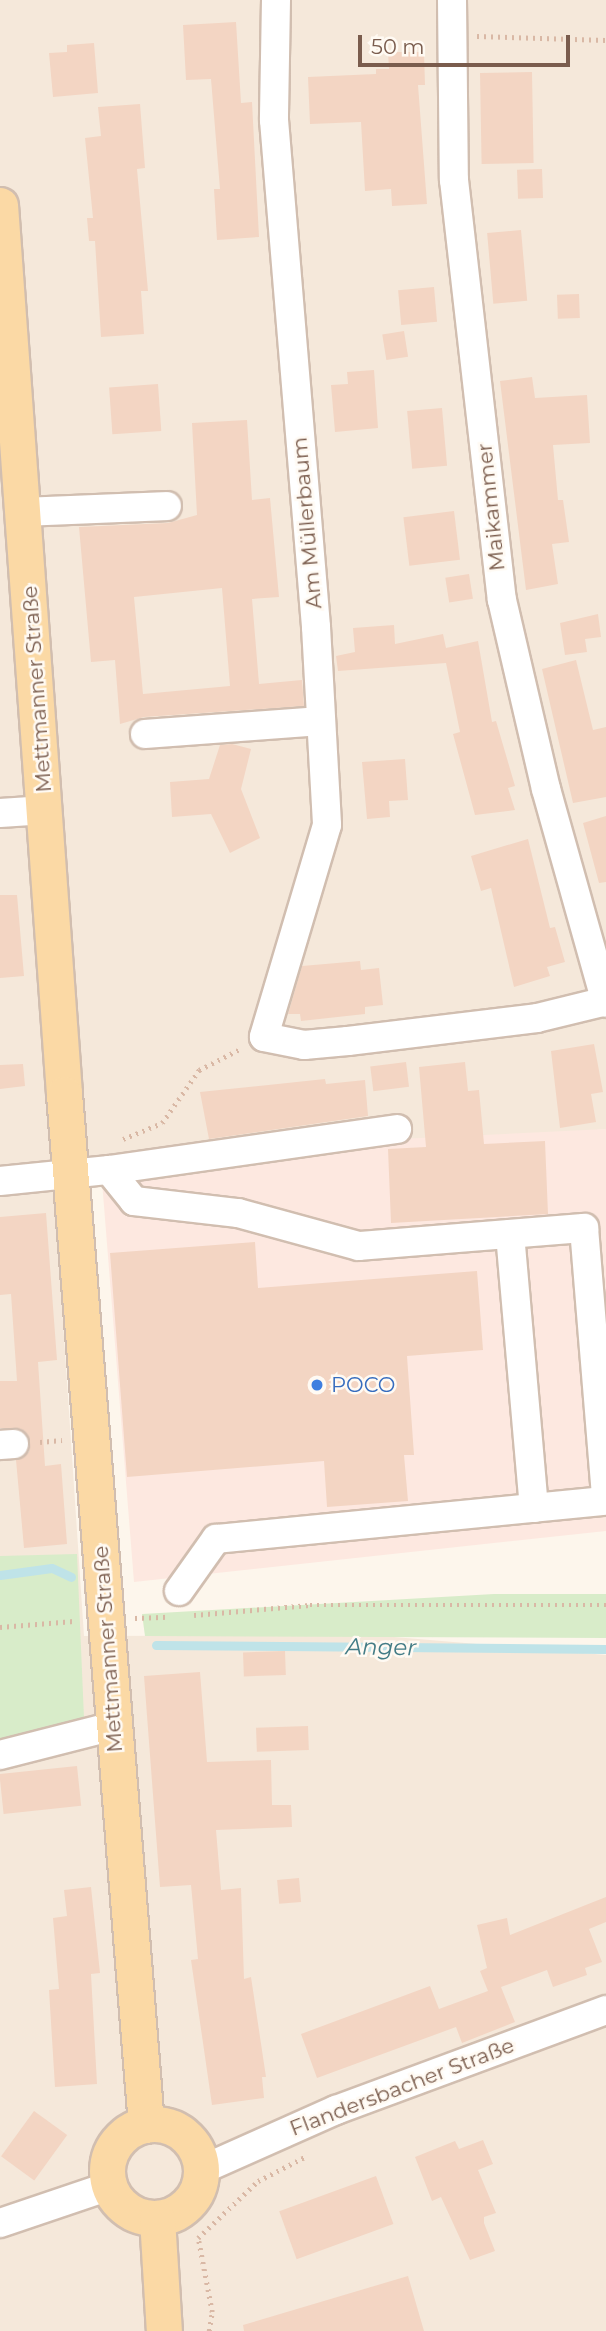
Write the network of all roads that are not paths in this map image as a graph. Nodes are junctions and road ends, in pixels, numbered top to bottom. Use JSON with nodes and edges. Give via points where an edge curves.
{"nodes":[{"id":1,"x":276,"y":0,"type":"edge"},
{"id":2,"x":452,"y":0,"type":"edge"},
{"id":3,"x":0,"y":205,"type":"edge"},
{"id":4,"x":2,"y":247,"type":"edge"},
{"id":5,"x":16,"y":500,"type":"edge"},
{"id":6,"x":167,"y":506,"type":"dead end"},
{"id":7,"x":321,"y":721,"type":"junction"},
{"id":8,"x":145,"y":734,"type":"dead end"},
{"id":9,"x":46,"y":810,"type":"junction"},
{"id":10,"x":0,"y":813,"type":"edge"},
{"id":11,"x":606,"y":1002,"type":"edge"},
{"id":12,"x":264,"y":1037,"type":"joint"},
{"id":13,"x":397,"y":1129,"type":"dead end"},
{"id":14,"x":109,"y":1170,"type":"junction"},
{"id":15,"x":71,"y":1173,"type":"junction"},
{"id":16,"x":0,"y":1181,"type":"edge"},
{"id":17,"x":510,"y":1234,"type":"junction"},
{"id":18,"x":606,"y":1499,"type":"edge"},
{"id":19,"x":534,"y":1508,"type":"junction"},
{"id":20,"x":179,"y":1591,"type":"dead end"},
{"id":21,"x":114,"y":1726,"type":"junction"},
{"id":22,"x":0,"y":1755,"type":"edge"},
{"id":23,"x":606,"y":2010,"type":"edge"},
{"id":24,"x":146,"y":2125,"type":"junction"},
{"id":25,"x":201,"y":2170,"type":"junction"},
{"id":26,"x":109,"y":2186,"type":"junction"},
{"id":27,"x":157,"y":2218,"type":"junction"},
{"id":28,"x":0,"y":2223,"type":"edge"},
{"id":29,"x":164,"y":2331,"type":"edge"}],
"edges":[{"from":1,"to":7,"type":"street","name":"Am Müllerbaum","via":[[274,120]]},
{"from":2,"to":11,"type":"street","name":"Maikammer","via":[[454,180],[502,600],[546,789]]},
{"from":3,"to":4,"type":"main road","name":"Mettmanner Straße"},
{"from":4,"to":5,"type":"main road","name":"Mettmanner Straße"},
{"from":5,"to":6,"type":"street"},
{"from":5,"to":9,"type":"main road","name":"Mettmanner Straße"},
{"from":7,"to":8,"type":"street"},
{"from":7,"to":12,"type":"street","name":"Am Müllerbaum","via":[[327,825]]},
{"from":9,"to":10,"type":"street"},
{"from":9,"to":15,"type":"main road","name":"Mettmanner Straße"},
{"from":11,"to":12,"type":"street","name":"Maikammer","via":[[537,1018],[348,1041],[304,1045]]},
{"from":13,"to":14,"type":"street"},
{"from":14,"to":15,"type":"street"},
{"from":14,"to":17,"type":"street","via":[[134,1201],[237,1213],[359,1247]]},
{"from":15,"to":16,"type":"street"},
{"from":15,"to":21,"type":"main road","name":"Mettmanner Straße"},
{"from":17,"to":18,"type":"street","via":[[584,1228]]},
{"from":17,"to":19,"type":"street"},
{"from":18,"to":19,"type":"street"},
{"from":19,"to":20,"type":"street","via":[[216,1539]]},
{"from":21,"to":22,"type":"street"},
{"from":21,"to":24,"type":"main road","name":"Mettmanner Straße"},
{"from":23,"to":25,"type":"street","name":"Flandersbacher Straße","via":[[336,2110]]},
{"from":24,"to":25,"type":"main road","via":[[162,2125],[183,2135],[198,2154]]},
{"from":24,"to":26,"type":"main road","via":[[118,2140],[107,2165]]},
{"from":25,"to":27,"type":"main road","via":[[188,2203]]},
{"from":26,"to":27,"type":"main road","via":[[124,2207]]},
{"from":26,"to":28,"type":"street"},
{"from":27,"to":29,"type":"main road"}]}
